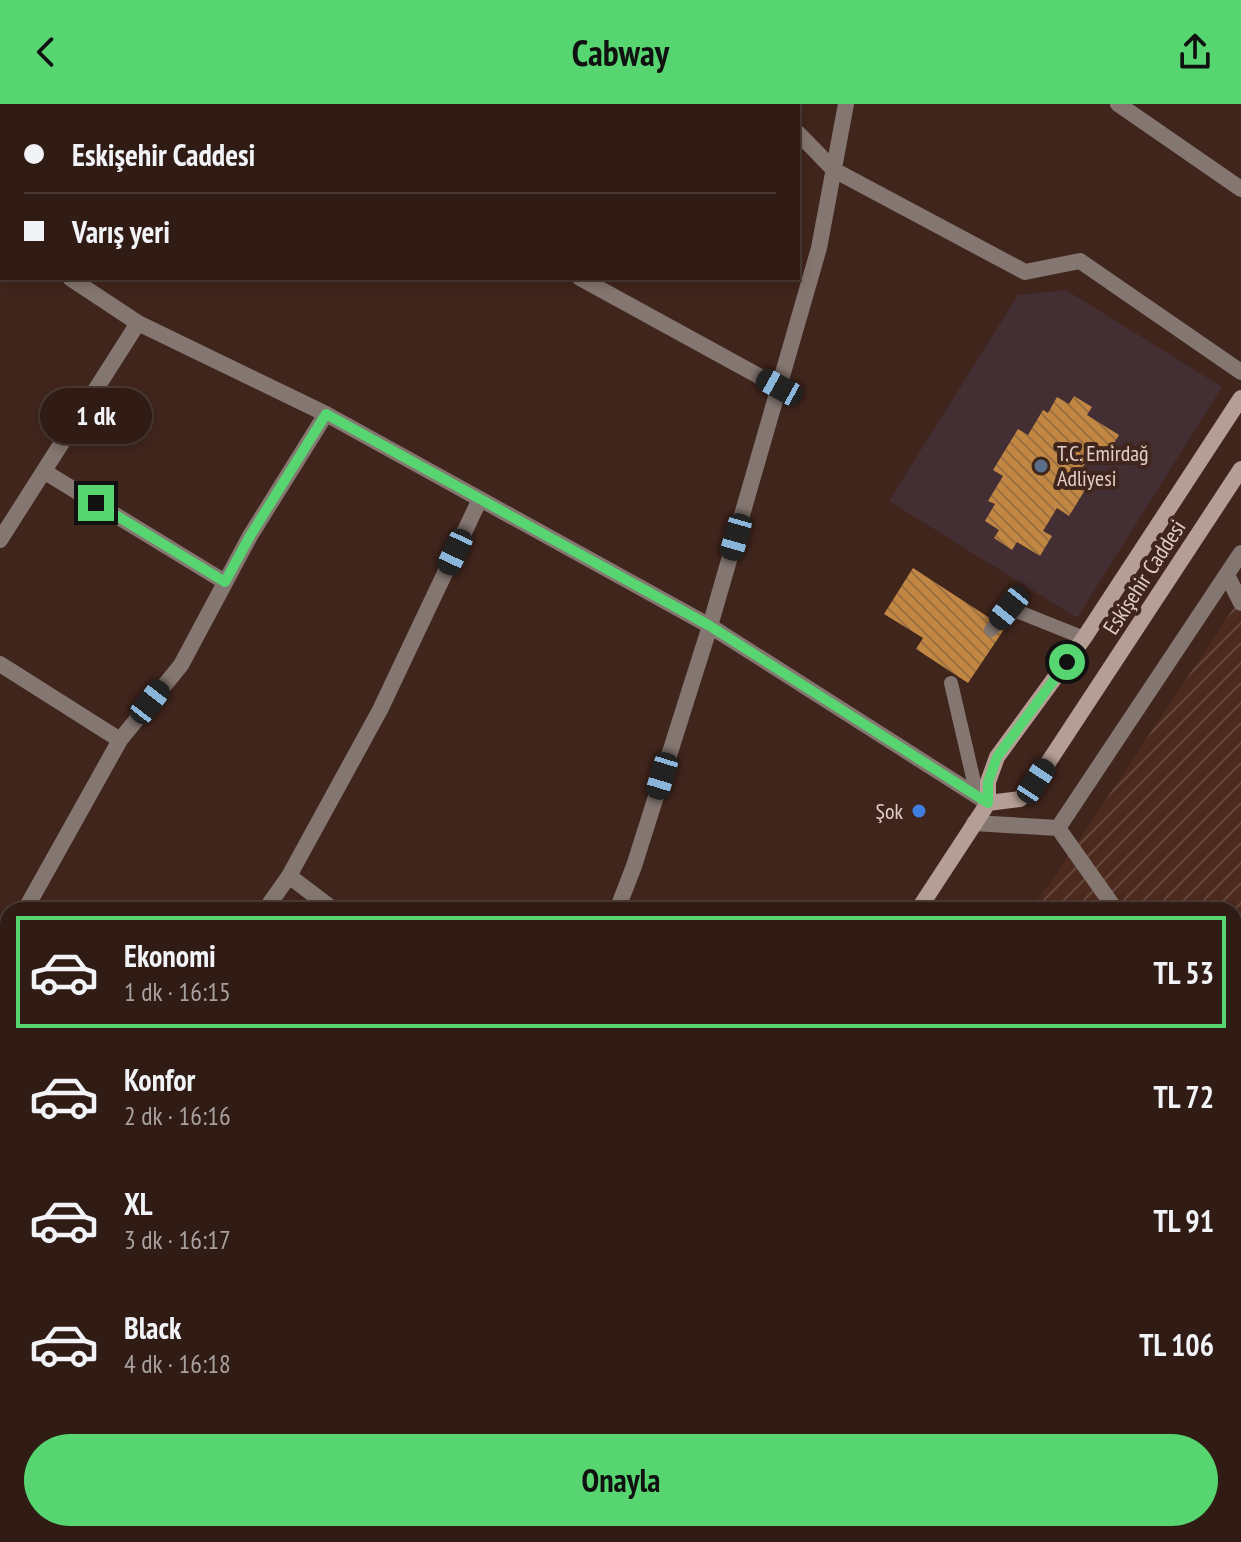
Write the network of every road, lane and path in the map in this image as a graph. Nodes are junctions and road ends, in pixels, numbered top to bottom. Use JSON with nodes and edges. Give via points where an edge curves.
{"nodes":[{"id":1,"x":846,"y":104,"type":"edge"},
{"id":2,"x":1124,"y":106,"type":"edge"},
{"id":3,"x":800,"y":135,"type":"edge"},
{"id":4,"x":834,"y":170,"type":"junction"},
{"id":5,"x":1241,"y":189,"type":"edge"},
{"id":6,"x":73,"y":280,"type":"edge"},
{"id":7,"x":584,"y":280,"type":"edge"},
{"id":8,"x":138,"y":323,"type":"junction"},
{"id":9,"x":1241,"y":372,"type":"edge"},
{"id":10,"x":779,"y":387,"type":"junction"},
{"id":11,"x":1241,"y":398,"type":"edge"},
{"id":12,"x":326,"y":414,"type":"junction"},
{"id":13,"x":1241,"y":469,"type":"edge"},
{"id":14,"x":45,"y":472,"type":"junction"},
{"id":15,"x":480,"y":499,"type":"junction"},
{"id":16,"x":7,"y":513,"type":"edge"},
{"id":17,"x":0,"y":540,"type":"edge"},
{"id":18,"x":1240,"y":557,"type":"edge"},
{"id":19,"x":1227,"y":575,"type":"junction"},
{"id":20,"x":225,"y":582,"type":"junction"},
{"id":21,"x":1241,"y":603,"type":"edge"},
{"id":22,"x":710,"y":626,"type":"junction"},
{"id":23,"x":991,"y":630,"type":"dead end"},
{"id":24,"x":1084,"y":638,"type":"junction"},
{"id":25,"x":0,"y":664,"type":"edge"},
{"id":26,"x":951,"y":683,"type":"dead end"},
{"id":27,"x":120,"y":740,"type":"junction"},
{"id":28,"x":988,"y":803,"type":"junction"},
{"id":29,"x":974,"y":823,"type":"junction"},
{"id":30,"x":1058,"y":828,"type":"junction"},
{"id":31,"x":289,"y":876,"type":"junction"},
{"id":32,"x":29,"y":902,"type":"edge"},
{"id":33,"x":271,"y":902,"type":"edge"},
{"id":34,"x":323,"y":902,"type":"edge"},
{"id":35,"x":620,"y":902,"type":"edge"},
{"id":36,"x":923,"y":902,"type":"edge"},
{"id":37,"x":1110,"y":902,"type":"edge"}],
"edges":[{"from":1,"to":4,"type":"street"},
{"from":2,"to":5,"type":"street"},
{"from":3,"to":4,"type":"street"},
{"from":4,"to":9,"type":"street","via":[[1025,272],[1080,261]]},
{"from":4,"to":10,"type":"street","via":[[819,248]]},
{"from":6,"to":8,"type":"street"},
{"from":7,"to":10,"type":"street"},
{"from":8,"to":12,"type":"street"},
{"from":8,"to":14,"type":"street"},
{"from":10,"to":22,"type":"street"},
{"from":11,"to":24,"type":"main road","name":"Eskişehir Caddesi"},
{"from":12,"to":15,"type":"street"},
{"from":12,"to":20,"type":"street"},
{"from":13,"to":28,"type":"main road","name":"Eskişehir Caddesi","via":[[1036,781],[1020,799]]},
{"from":14,"to":16,"type":"street"},
{"from":14,"to":20,"type":"street"},
{"from":15,"to":22,"type":"street"},
{"from":15,"to":31,"type":"street","via":[[380,710]]},
{"from":16,"to":17,"type":"street"},
{"from":18,"to":19,"type":"street"},
{"from":19,"to":21,"type":"street"},
{"from":19,"to":30,"type":"street"},
{"from":20,"to":27,"type":"street","via":[[181,665]]},
{"from":22,"to":28,"type":"street"},
{"from":22,"to":35,"type":"street"},
{"from":23,"to":24,"type":"lane","via":[[1009,608]]},
{"from":24,"to":28,"type":"main road","name":"Eskişehir Caddesi","via":[[997,757],[988,782]]},
{"from":25,"to":27,"type":"street"},
{"from":26,"to":28,"type":"lane","via":[[974,782]]},
{"from":27,"to":32,"type":"street"},
{"from":28,"to":29,"type":"main road","name":"Eskişehir Caddesi"},
{"from":29,"to":30,"type":"street"},
{"from":29,"to":36,"type":"main road","name":"Eskişehir Caddesi"},
{"from":30,"to":37,"type":"street"},
{"from":31,"to":33,"type":"street"},
{"from":31,"to":34,"type":"street"}]}
